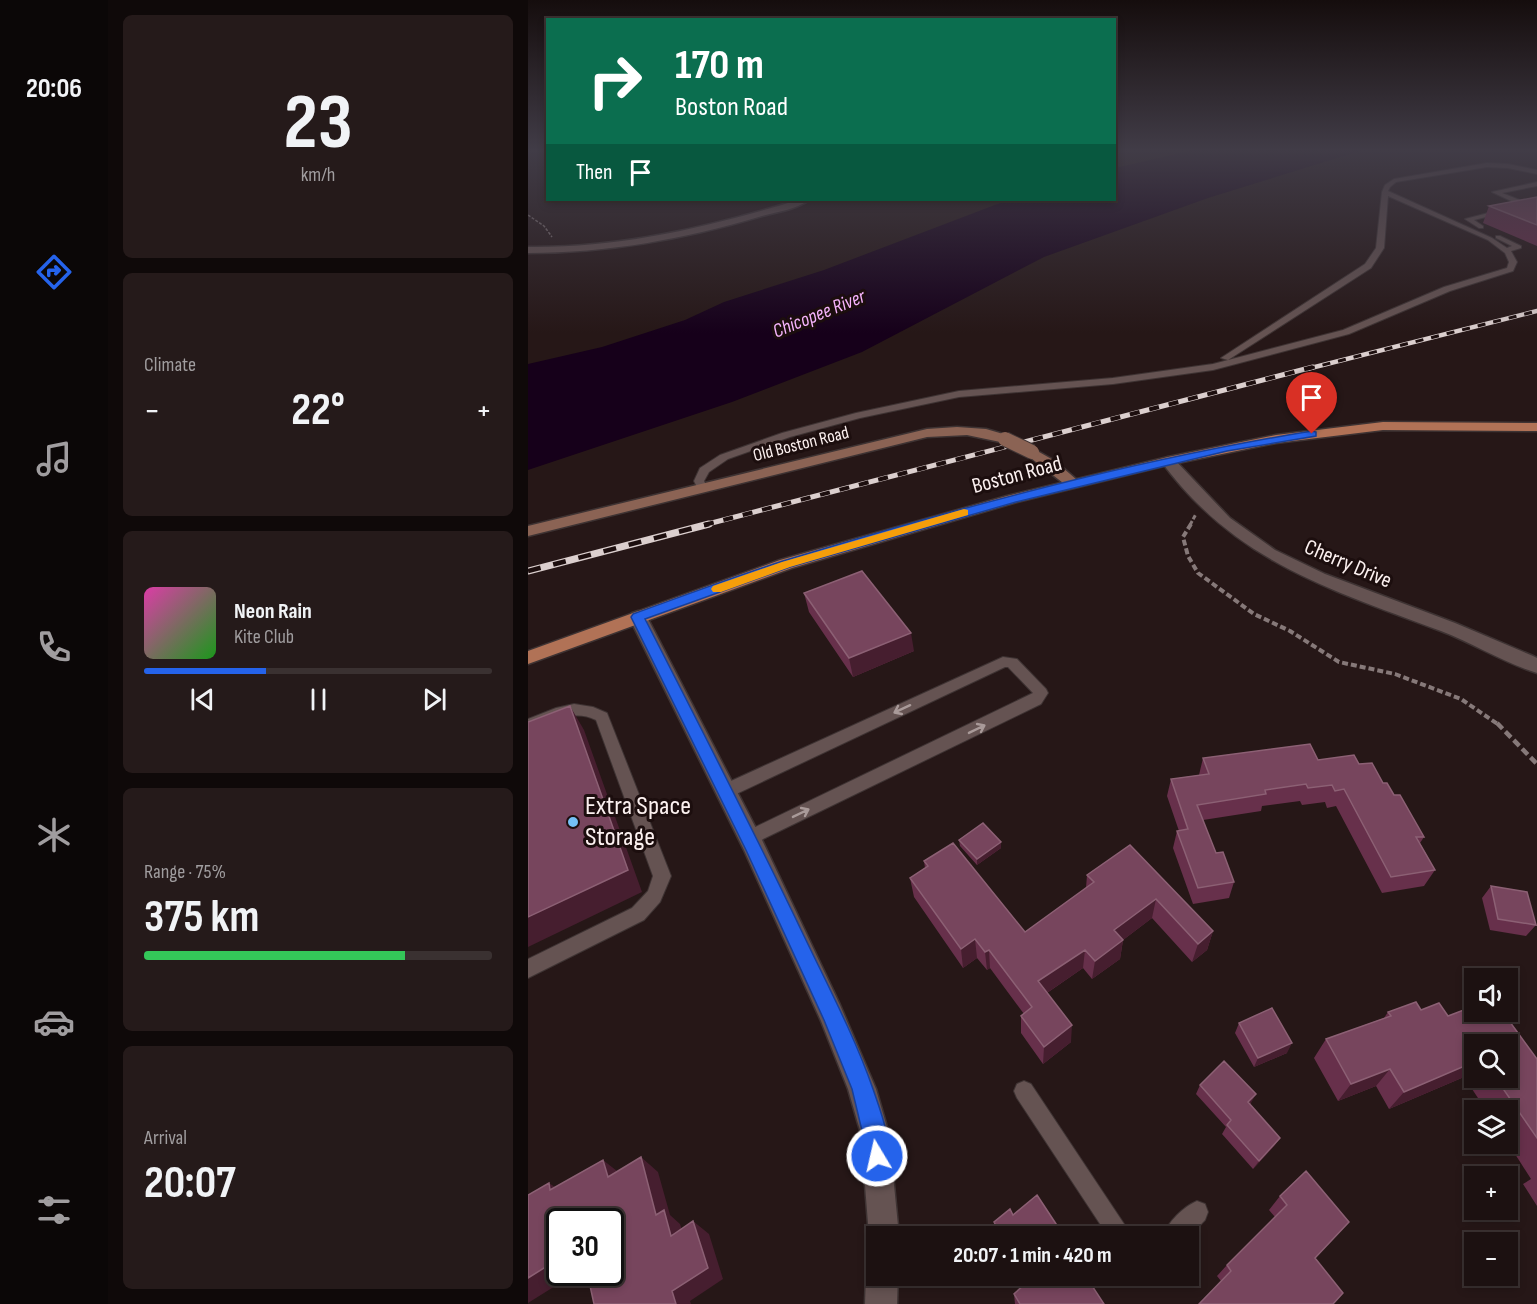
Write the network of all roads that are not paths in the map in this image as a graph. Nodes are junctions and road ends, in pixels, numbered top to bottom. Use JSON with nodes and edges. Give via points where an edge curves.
{"nodes":[{"id":1,"x":766,"y":211,"type":"edge"},
{"id":2,"x":1383,"y":211,"type":"edge"},
{"id":3,"x":1429,"y":211,"type":"edge"},
{"id":4,"x":1505,"y":211,"type":"edge"},
{"id":5,"x":528,"y":250,"type":"edge"},
{"id":6,"x":1506,"y":250,"type":"junction"},
{"id":7,"x":1202,"y":369,"type":"junction"},
{"id":8,"x":1537,"y":427,"type":"edge"},
{"id":9,"x":1168,"y":461,"type":"junction"},
{"id":10,"x":1072,"y":483,"type":"junction"},
{"id":11,"x":702,"y":487,"type":"junction"},
{"id":12,"x":528,"y":531,"type":"edge"},
{"id":13,"x":638,"y":617,"type":"junction"},
{"id":14,"x":528,"y":658,"type":"edge"},
{"id":15,"x":1537,"y":666,"type":"edge"},
{"id":16,"x":528,"y":725,"type":"edge"},
{"id":17,"x":726,"y":792,"type":"junction"},
{"id":18,"x":749,"y":838,"type":"junction"},
{"id":19,"x":528,"y":969,"type":"edge"},
{"id":20,"x":1024,"y":1091,"type":"dead end"},
{"id":21,"x":1197,"y":1212,"type":"dead end"},
{"id":22,"x":883,"y":1226,"type":"edge"},
{"id":23,"x":1114,"y":1226,"type":"edge"},
{"id":24,"x":1184,"y":1226,"type":"edge"},
{"id":25,"x":882,"y":1286,"type":"edge"},
{"id":26,"x":881,"y":1304,"type":"edge"}],
"edges":[{"from":1,"to":5,"type":"street","via":[[669,237],[596,249]]},
{"from":2,"to":7,"type":"lane","via":[[1380,248],[1368,266],[1234,353]]},
{"from":3,"to":6,"type":"lane"},
{"from":4,"to":6,"type":"lane","via":[[1468,219],[1519,248]]},
{"from":6,"to":7,"type":"lane","via":[[1513,262],[1510,269],[1447,289],[1346,332]]},
{"from":7,"to":11,"type":"lane","via":[[959,394],[890,407],[786,435],[724,457],[704,470],[699,481]]},
{"from":8,"to":9,"type":"main road","name":"Boston Road","via":[[1383,426],[1276,439]]},
{"from":9,"to":10,"type":"main road","name":"Boston Road"},
{"from":9,"to":15,"type":"street","name":"Cherry Drive","via":[[1245,537],[1298,569]]},
{"from":10,"to":11,"type":"street","name":"Old Boston Road","bridge":true,"via":[[1032,452],[1005,439],[974,431],[942,431]]},
{"from":10,"to":13,"type":"main road","name":"Boston Road","via":[[786,564]]},
{"from":11,"to":12,"type":"street","name":"Old Boston Road"},
{"from":13,"to":14,"type":"main road","name":"Boston Road"},
{"from":13,"to":17,"type":"street"},
{"from":16,"to":19,"type":"lane","via":[[579,709],[602,717],[662,876],[660,888],[638,914]]},
{"from":17,"to":18,"type":"street"},
{"from":18,"to":17,"type":"lane","one_way":true,"via":[[1036,700],[1041,693],[1012,662],[1003,662]]},
{"from":18,"to":22,"type":"street","via":[[862,1089],[875,1134]]},
{"from":20,"to":23,"type":"lane"},
{"from":21,"to":24,"type":"lane"},
{"from":25,"to":26,"type":"street"}]}
